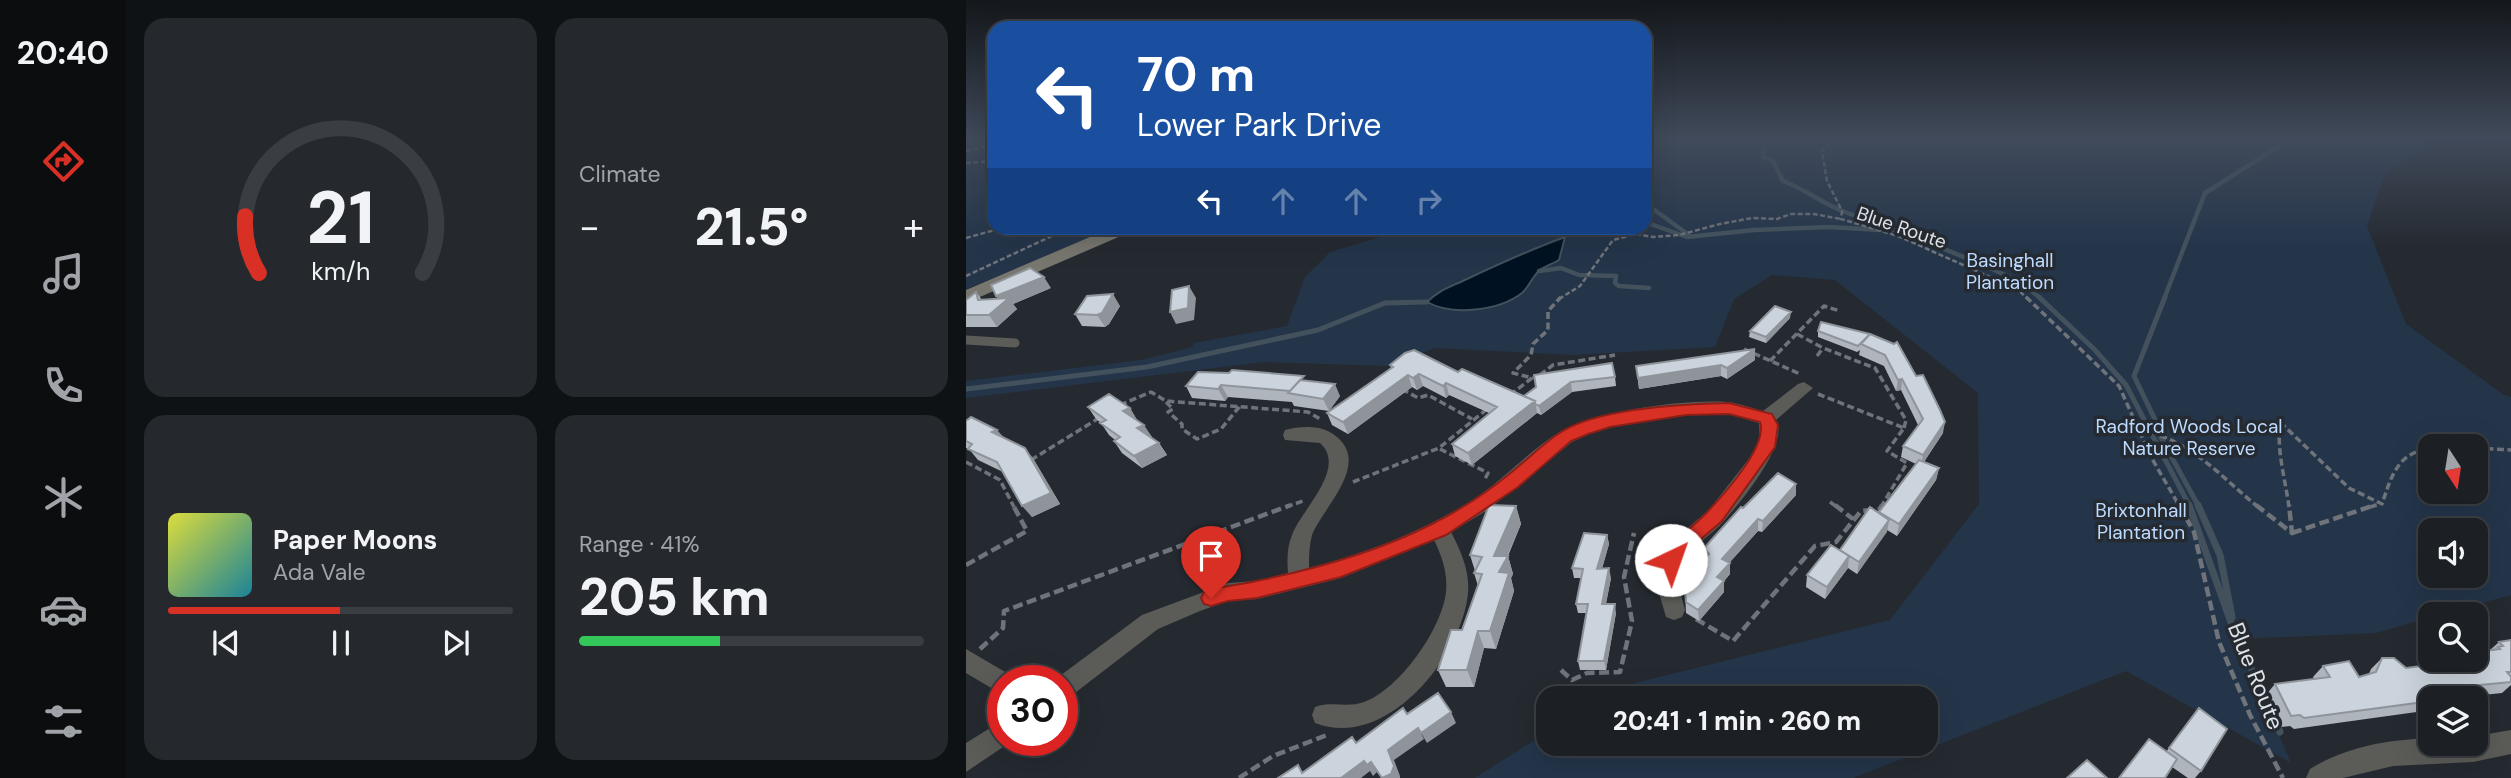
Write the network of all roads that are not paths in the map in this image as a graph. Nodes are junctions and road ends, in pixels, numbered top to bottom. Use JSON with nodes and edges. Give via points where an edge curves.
{"nodes":[{"id":1,"x":1108,"y":235,"type":"edge"},
{"id":2,"x":966,"y":297,"type":"edge"},
{"id":3,"x":966,"y":340,"type":"edge"},
{"id":4,"x":1015,"y":343,"type":"dead end"},
{"id":5,"x":1801,"y":385,"type":"road end"},
{"id":6,"x":1766,"y":418,"type":"junction"},
{"id":7,"x":1292,"y":435,"type":"dead end"},
{"id":8,"x":1439,"y":529,"type":"junction"},
{"id":9,"x":1299,"y":578,"type":"junction"},
{"id":10,"x":1673,"y":608,"type":"road end"},
{"id":11,"x":966,"y":660,"type":"edge"},
{"id":12,"x":987,"y":674,"type":"edge"},
{"id":13,"x":1078,"y":676,"type":"edge"},
{"id":14,"x":1324,"y":715,"type":"dead end"},
{"id":15,"x":2511,"y":742,"type":"edge"},
{"id":16,"x":987,"y":744,"type":"edge"},
{"id":17,"x":966,"y":759,"type":"edge"},
{"id":18,"x":2319,"y":778,"type":"edge"}],
"edges":[{"from":1,"to":2,"type":"street"},
{"from":3,"to":4,"type":"lane"},
{"from":5,"to":6,"type":"street"},
{"from":6,"to":8,"type":"street","via":[[1729,408],[1686,409],[1609,421],[1565,437],[1512,482]]},
{"from":6,"to":10,"type":"street","via":[[1769,443],[1755,465],[1716,516],[1678,548],[1664,572]]},
{"from":7,"to":9,"type":"street","via":[[1327,436],[1339,466],[1303,533],[1297,552]]},
{"from":8,"to":9,"type":"street","via":[[1341,569]]},
{"from":8,"to":14,"type":"street","via":[[1451,552],[1457,596],[1449,622],[1424,666],[1401,692],[1372,712]]},
{"from":9,"to":13,"type":"street","via":[[1216,596],[1150,622]]},
{"from":11,"to":12,"type":"street"},
{"from":15,"to":18,"type":"street","via":[[2374,757],[2329,770]]},
{"from":16,"to":17,"type":"street"}]}
